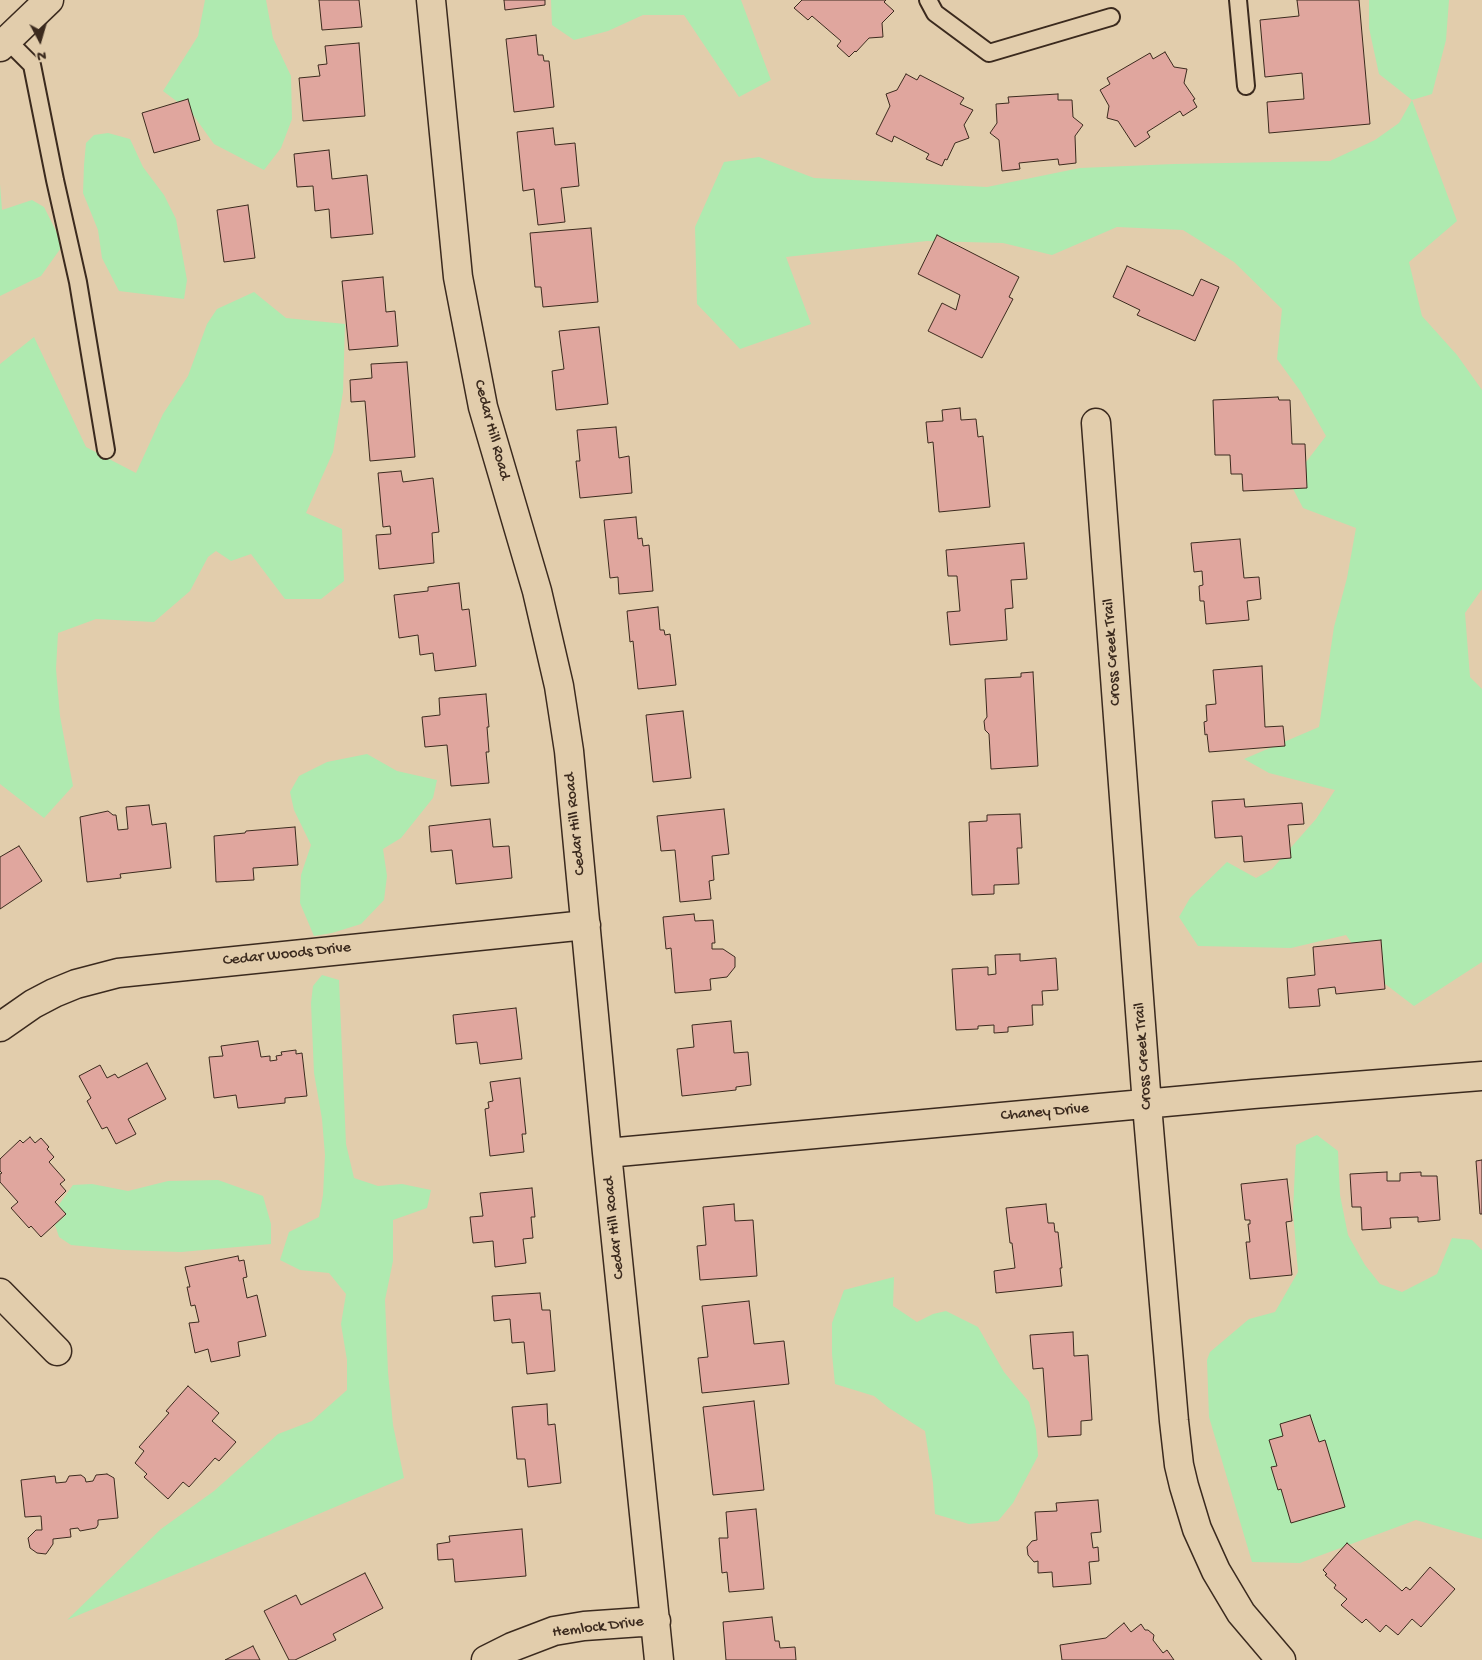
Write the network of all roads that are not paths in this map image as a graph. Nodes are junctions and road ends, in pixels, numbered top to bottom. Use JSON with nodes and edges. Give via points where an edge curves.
{"nodes":[{"id":1,"x":49,"y":0,"type":"edge"},
{"id":2,"x":431,"y":0,"type":"edge"},
{"id":3,"x":928,"y":0,"type":"edge"},
{"id":4,"x":1238,"y":0,"type":"edge"},
{"id":5,"x":1111,"y":17,"type":"dead end"},
{"id":6,"x":4,"y":44,"type":"edge"},
{"id":7,"x":1246,"y":86,"type":"dead end"},
{"id":8,"x":1096,"y":423,"type":"dead end"},
{"id":9,"x":106,"y":450,"type":"dead end"},
{"id":10,"x":586,"y":925,"type":"junction"},
{"id":11,"x":0,"y":1027,"type":"edge"},
{"id":12,"x":1482,"y":1076,"type":"edge"},
{"id":13,"x":1147,"y":1105,"type":"junction"},
{"id":14,"x":608,"y":1153,"type":"junction"},
{"id":15,"x":0,"y":1293,"type":"edge"},
{"id":16,"x":58,"y":1351,"type":"dead end"},
{"id":17,"x":656,"y":1621,"type":"junction"},
{"id":18,"x":486,"y":1660,"type":"edge"},
{"id":19,"x":659,"y":1660,"type":"edge"},
{"id":20,"x":1281,"y":1660,"type":"edge"}],
"edges":[{"from":1,"to":6,"type":"street"},
{"from":2,"to":10,"type":"street","name":"Cedar Hill Road","via":[[458,277],[482,407],[534,578],[559,686],[569,751]]},
{"from":3,"to":5,"type":"lane","via":[[935,13],[989,53]]},
{"from":4,"to":7,"type":"lane"},
{"from":6,"to":9,"type":"lane","via":[[32,65],[78,282]]},
{"from":8,"to":13,"type":"street","name":"Cross Creek Trail"},
{"from":10,"to":11,"type":"street","name":"Cedar Woods Drive","via":[[118,973],[54,993]]},
{"from":10,"to":14,"type":"street","name":"Cedar Hill Road"},
{"from":12,"to":13,"type":"street","name":"Chaney Drive"},
{"from":13,"to":14,"type":"street","name":"Chaney Drive"},
{"from":13,"to":20,"type":"street","name":"Cross Creek Trail","via":[[1174,1421],[1184,1486],[1197,1529],[1216,1571],[1241,1613]]},
{"from":14,"to":17,"type":"street","name":"Cedar Hill Road"},
{"from":15,"to":16,"type":"street"},
{"from":17,"to":18,"type":"street","name":"Hemlock Drive","via":[[554,1631]]},
{"from":17,"to":19,"type":"street","name":"Cedar Hill Road"}]}
